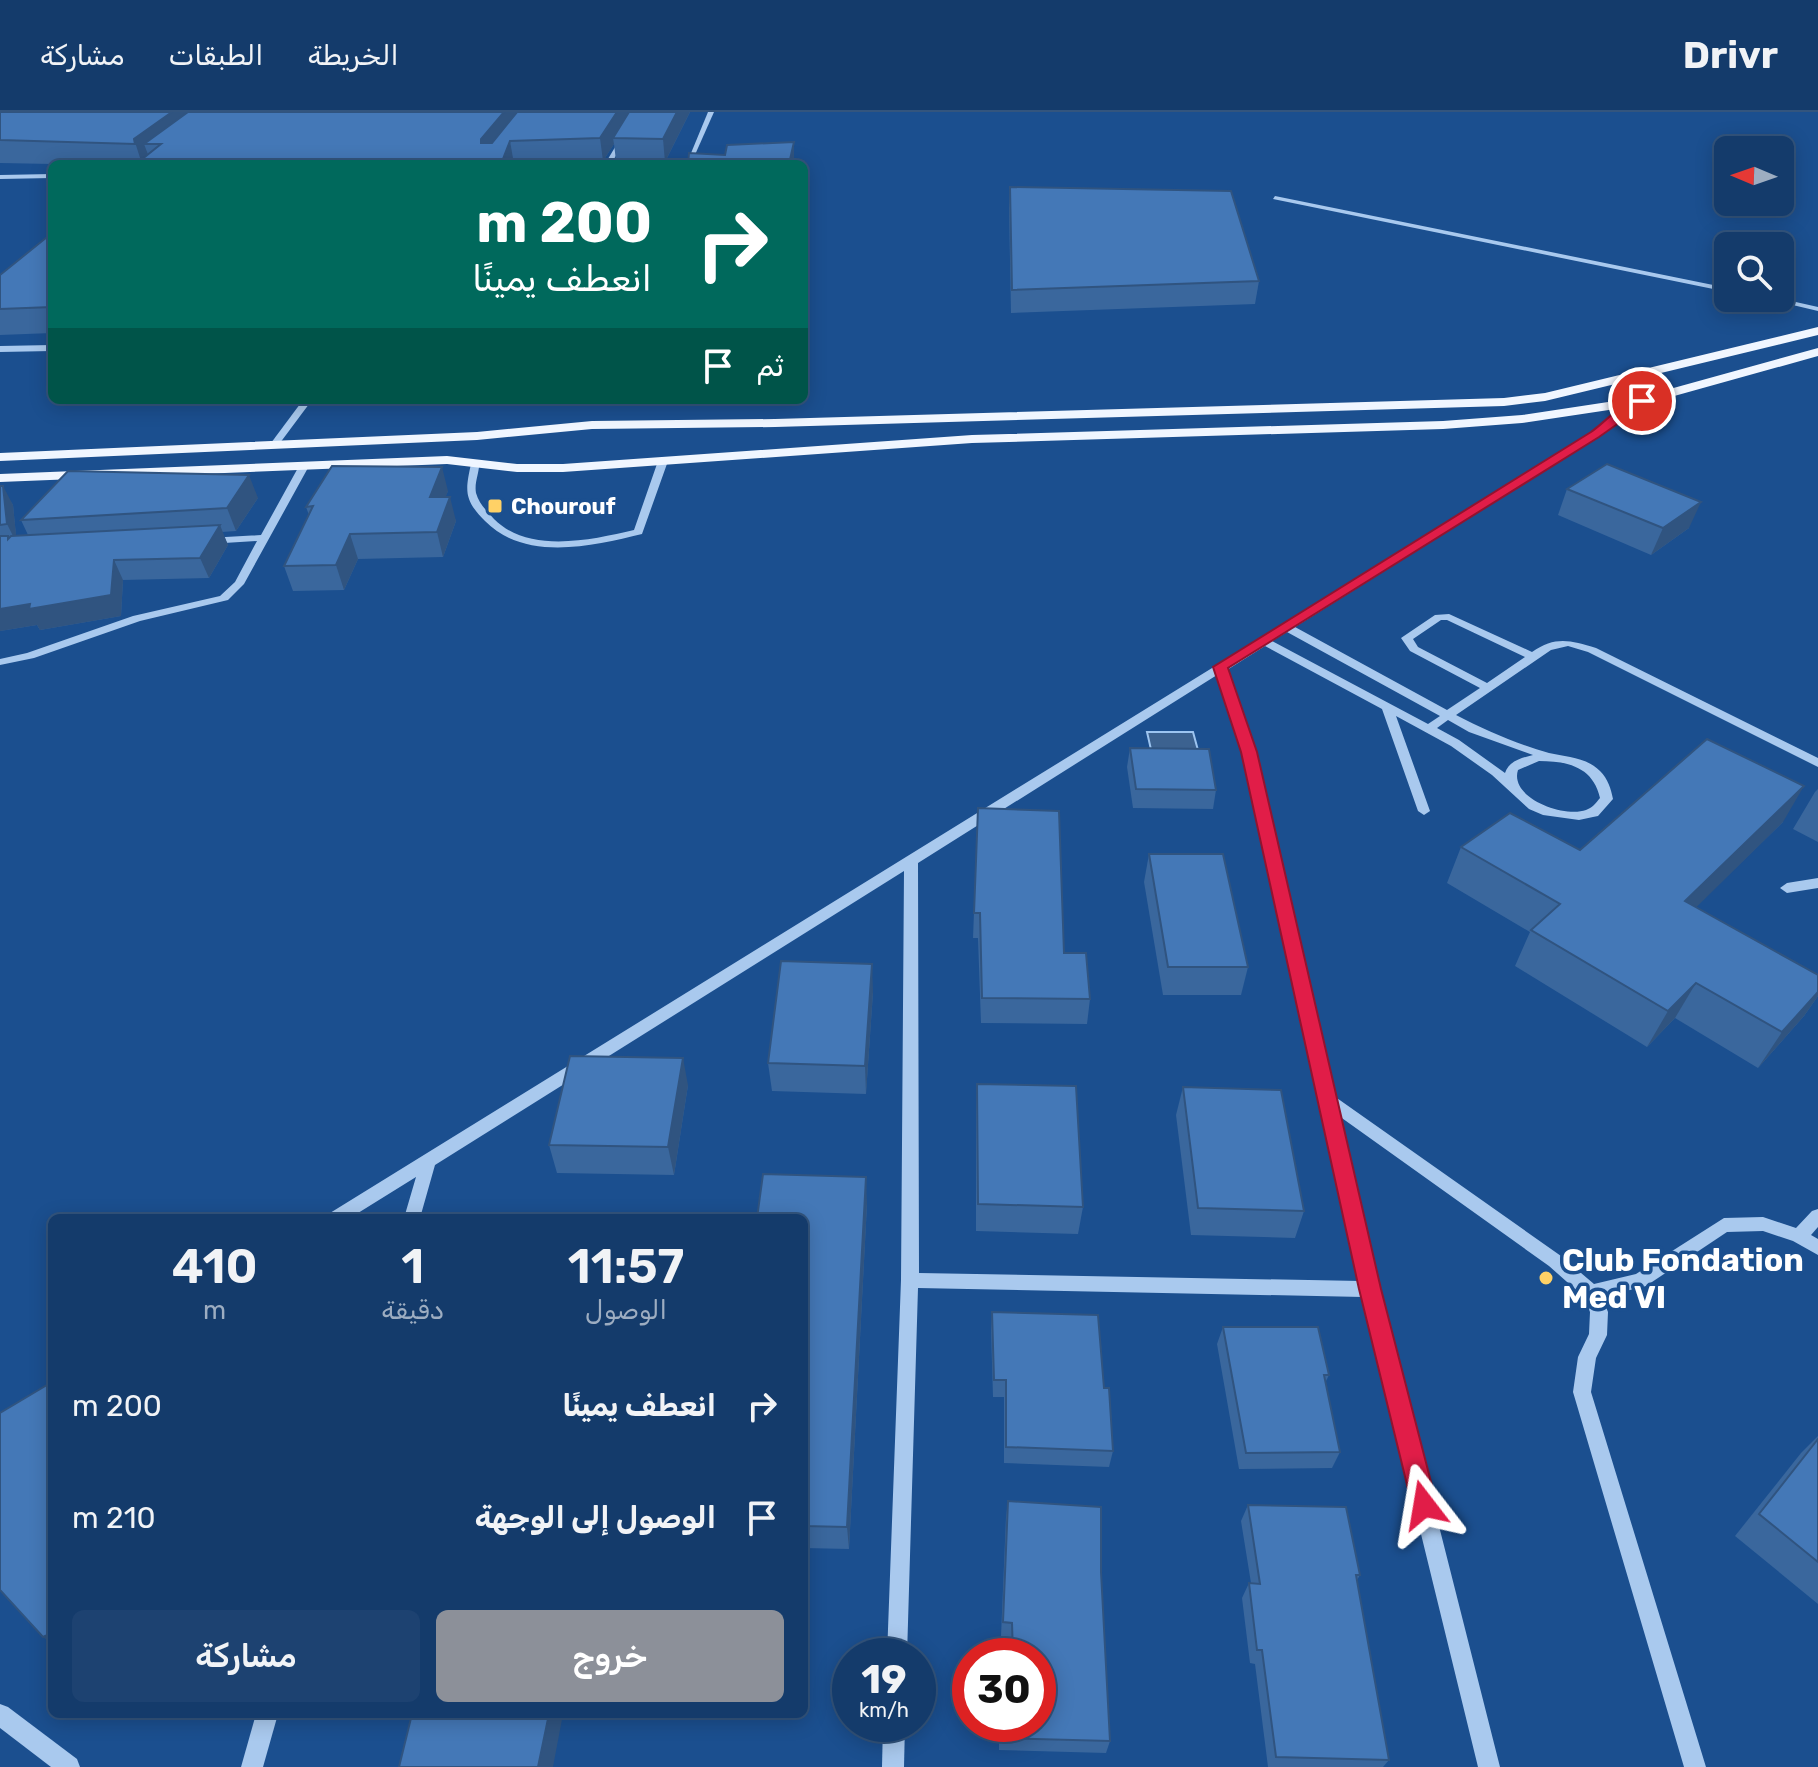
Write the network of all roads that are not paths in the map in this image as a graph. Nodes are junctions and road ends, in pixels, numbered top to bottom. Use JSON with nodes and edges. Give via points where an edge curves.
{"nodes":[{"id":1,"x":639,"y":112,"type":"edge"},
{"id":2,"x":711,"y":112,"type":"edge"},
{"id":3,"x":691,"y":157,"type":"edge"},
{"id":4,"x":610,"y":160,"type":"edge"},
{"id":5,"x":48,"y":176,"type":"edge"},
{"id":6,"x":0,"y":177,"type":"edge"},
{"id":7,"x":1275,"y":198,"type":"dead end"},
{"id":8,"x":1714,"y":287,"type":"edge"},
{"id":9,"x":1794,"y":304,"type":"edge"},
{"id":10,"x":1818,"y":309,"type":"edge"},
{"id":11,"x":1818,"y":331,"type":"edge"},
{"id":12,"x":48,"y":348,"type":"edge"},
{"id":13,"x":0,"y":349,"type":"edge"},
{"id":14,"x":1818,"y":352,"type":"edge"},
{"id":15,"x":305,"y":404,"type":"edge"},
{"id":16,"x":1629,"y":404,"type":"junction"},
{"id":17,"x":751,"y":423,"type":"junction"},
{"id":18,"x":513,"y":431,"type":"junction"},
{"id":19,"x":762,"y":444,"type":"junction"},
{"id":20,"x":274,"y":445,"type":"junction"},
{"id":21,"x":0,"y":457,"type":"edge"},
{"id":22,"x":663,"y":461,"type":"junction"},
{"id":23,"x":476,"y":464,"type":"junction"},
{"id":24,"x":304,"y":466,"type":"junction"},
{"id":25,"x":504,"y":466,"type":"junction"},
{"id":26,"x":0,"y":478,"type":"edge"},
{"id":27,"x":263,"y":538,"type":"junction"},
{"id":28,"x":201,"y":541,"type":"edge"},
{"id":29,"x":1287,"y":627,"type":"junction"},
{"id":30,"x":1264,"y":641,"type":"junction"},
{"id":31,"x":1533,"y":657,"type":"junction"},
{"id":32,"x":0,"y":662,"type":"edge"},
{"id":33,"x":1220,"y":667,"type":"junction"},
{"id":34,"x":1488,"y":688,"type":"junction"},
{"id":35,"x":1387,"y":707,"type":"junction"},
{"id":36,"x":1448,"y":715,"type":"junction"},
{"id":37,"x":1428,"y":729,"type":"junction"},
{"id":38,"x":1548,"y":756,"type":"junction"},
{"id":39,"x":1818,"y":763,"type":"edge"},
{"id":40,"x":1513,"y":788,"type":"junction"},
{"id":41,"x":1424,"y":811,"type":"dead end"},
{"id":42,"x":911,"y":861,"type":"junction"},
{"id":43,"x":1818,"y":883,"type":"edge"},
{"id":44,"x":1787,"y":888,"type":"dead end"},
{"id":45,"x":1328,"y":1100,"type":"junction"},
{"id":46,"x":428,"y":1162,"type":"junction"},
{"id":47,"x":343,"y":1214,"type":"edge"},
{"id":48,"x":413,"y":1214,"type":"edge"},
{"id":49,"x":1818,"y":1216,"type":"edge"},
{"id":50,"x":1799,"y":1236,"type":"junction"},
{"id":51,"x":1818,"y":1248,"type":"edge"},
{"id":52,"x":910,"y":1280,"type":"junction"},
{"id":53,"x":1370,"y":1289,"type":"junction"},
{"id":54,"x":1591,"y":1292,"type":"junction"},
{"id":55,"x":898,"y":1638,"type":"edge"},
{"id":56,"x":0,"y":1715,"type":"edge"},
{"id":57,"x":266,"y":1718,"type":"edge"},
{"id":58,"x":894,"y":1742,"type":"edge"},
{"id":59,"x":69,"y":1767,"type":"edge"},
{"id":60,"x":252,"y":1767,"type":"edge"},
{"id":61,"x":893,"y":1767,"type":"edge"},
{"id":62,"x":1489,"y":1767,"type":"edge"},
{"id":63,"x":1695,"y":1767,"type":"edge"}],
"edges":[{"from":1,"to":4,"type":"street"},
{"from":2,"to":3,"type":"street"},
{"from":5,"to":6,"type":"street"},
{"from":7,"to":8,"type":"street"},
{"from":9,"to":10,"type":"street"},
{"from":11,"to":17,"type":"main road","via":[[1545,397],[1504,402]]},
{"from":12,"to":13,"type":"street"},
{"from":14,"to":16,"type":"main road"},
{"from":15,"to":20,"type":"street"},
{"from":16,"to":19,"type":"main road","via":[[1443,425]]},
{"from":16,"to":29,"type":"street","via":[[1595,435]]},
{"from":17,"to":18,"type":"main road"},
{"from":17,"to":19,"type":"main road"},
{"from":18,"to":20,"type":"main road"},
{"from":18,"to":25,"type":"main road","via":[[490,444],[489,455]]},
{"from":19,"to":22,"type":"main road"},
{"from":20,"to":21,"type":"main road"},
{"from":22,"to":23,"type":"street","via":[[638,532],[572,545],[516,538],[489,521],[471,489]]},
{"from":22,"to":25,"type":"main road"},
{"from":23,"to":24,"type":"main road","via":[[447,460]]},
{"from":23,"to":25,"type":"main road"},
{"from":24,"to":26,"type":"main road"},
{"from":24,"to":27,"type":"street"},
{"from":27,"to":28,"type":"street"},
{"from":27,"to":32,"type":"street","via":[[239,584],[224,598],[137,618]]},
{"from":29,"to":30,"type":"street"},
{"from":29,"to":36,"type":"street"},
{"from":30,"to":33,"type":"street"},
{"from":30,"to":35,"type":"street"},
{"from":31,"to":34,"type":"street"},
{"from":31,"to":34,"type":"street","via":[[1449,617],[1439,617],[1407,638],[1414,649]]},
{"from":31,"to":39,"type":"street","via":[[1556,644],[1580,645]]},
{"from":33,"to":42,"type":"street"},
{"from":33,"to":45,"type":"street","via":[[1249,752]]},
{"from":34,"to":36,"type":"street"},
{"from":35,"to":37,"type":"street"},
{"from":35,"to":41,"type":"street"},
{"from":36,"to":37,"type":"street"},
{"from":36,"to":38,"type":"street"},
{"from":37,"to":40,"type":"street","via":[[1476,757]]},
{"from":38,"to":40,"type":"street","via":[[1521,761],[1513,768]]},
{"from":38,"to":40,"type":"street","via":[[1578,764],[1601,780],[1607,790],[1602,807],[1564,816],[1533,806]]},
{"from":42,"to":46,"type":"street"},
{"from":42,"to":52,"type":"street"},
{"from":43,"to":44,"type":"street"},
{"from":45,"to":53,"type":"street"},
{"from":45,"to":54,"type":"street"},
{"from":46,"to":47,"type":"street"},
{"from":46,"to":48,"type":"street"},
{"from":49,"to":50,"type":"street"},
{"from":50,"to":51,"type":"street"},
{"from":50,"to":54,"type":"street","via":[[1763,1224],[1724,1225],[1640,1281]]},
{"from":52,"to":53,"type":"street"},
{"from":52,"to":55,"type":"street"},
{"from":53,"to":62,"type":"street"},
{"from":54,"to":63,"type":"street","via":[[1599,1312],[1598,1335],[1587,1357],[1582,1392]]},
{"from":56,"to":59,"type":"street"},
{"from":57,"to":60,"type":"street"},
{"from":58,"to":61,"type":"street"}]}
